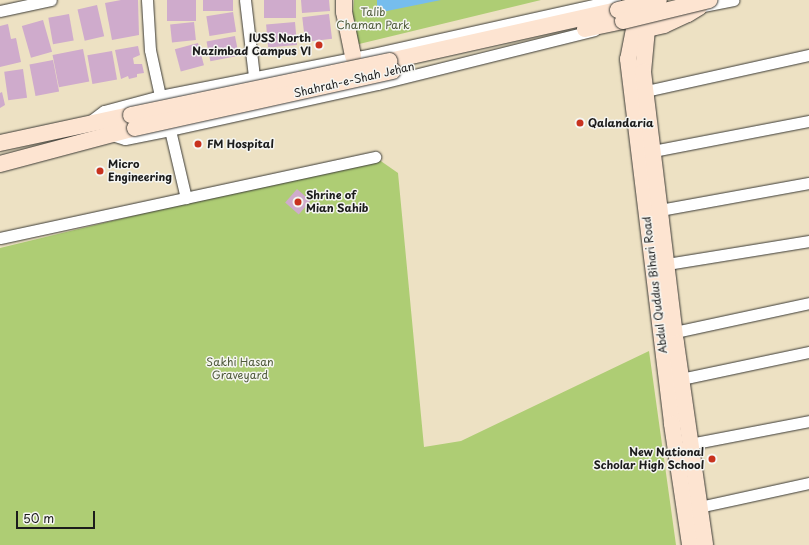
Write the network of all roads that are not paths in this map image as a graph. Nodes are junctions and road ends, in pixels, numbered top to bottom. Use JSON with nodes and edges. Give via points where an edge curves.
{"nodes":[{"id":1,"x":51,"y":0,"type":"edge"},
{"id":2,"x":147,"y":0,"type":"edge"},
{"id":3,"x":245,"y":0,"type":"edge"},
{"id":4,"x":344,"y":0,"type":"edge"},
{"id":5,"x":615,"y":0,"type":"edge"},
{"id":6,"x":631,"y":0,"type":"edge"},
{"id":7,"x":660,"y":0,"type":"edge"},
{"id":8,"x":734,"y":0,"type":"edge"},
{"id":9,"x":704,"y":2,"type":"edge"},
{"id":10,"x":0,"y":11,"type":"edge"},
{"id":11,"x":638,"y":25,"type":"junction"},
{"id":12,"x":372,"y":54,"type":"junction"},
{"id":13,"x":809,"y":55,"type":"edge"},
{"id":14,"x":353,"y":56,"type":"junction"},
{"id":15,"x":254,"y":77,"type":"junction"},
{"id":16,"x":378,"y":84,"type":"junction"},
{"id":17,"x":646,"y":91,"type":"junction"},
{"id":18,"x":160,"y":96,"type":"junction"},
{"id":19,"x":809,"y":120,"type":"edge"},
{"id":20,"x":133,"y":122,"type":"junction"},
{"id":21,"x":88,"y":123,"type":"junction"},
{"id":22,"x":170,"y":130,"type":"junction"},
{"id":23,"x":109,"y":135,"type":"junction"},
{"id":24,"x":0,"y":143,"type":"edge"},
{"id":25,"x":653,"y":151,"type":"junction"},
{"id":26,"x":375,"y":157,"type":"dead end"},
{"id":27,"x":0,"y":164,"type":"edge"},
{"id":28,"x":809,"y":182,"type":"edge"},
{"id":29,"x":186,"y":198,"type":"junction"},
{"id":30,"x":660,"y":210,"type":"junction"},
{"id":31,"x":0,"y":238,"type":"edge"},
{"id":32,"x":809,"y":241,"type":"edge"},
{"id":33,"x":667,"y":264,"type":"junction"},
{"id":34,"x":809,"y":303,"type":"edge"},
{"id":35,"x":675,"y":332,"type":"junction"},
{"id":36,"x":809,"y":352,"type":"edge"},
{"id":37,"x":681,"y":379,"type":"junction"},
{"id":38,"x":809,"y":421,"type":"edge"},
{"id":39,"x":690,"y":444,"type":"junction"},
{"id":40,"x":809,"y":483,"type":"edge"},
{"id":41,"x":699,"y":507,"type":"junction"},
{"id":42,"x":690,"y":545,"type":"edge"},
{"id":43,"x":705,"y":545,"type":"edge"}],
"edges":[{"from":1,"to":10,"type":"street"},
{"from":2,"to":18,"type":"street","via":[[150,50]]},
{"from":3,"to":15,"type":"street"},
{"from":4,"to":14,"type":"main road"},
{"from":5,"to":12,"type":"street"},
{"from":6,"to":11,"type":"main road"},
{"from":7,"to":20,"type":"main road","name":"Shahrah-e-Shah Jehan","bridge":true},
{"from":8,"to":9,"type":"street"},
{"from":9,"to":11,"type":"main road","via":[[664,25]]},
{"from":9,"to":20,"type":"main road","name":"Shahrah-e-Shah Jehan","bridge":true},
{"from":11,"to":16,"type":"street"},
{"from":11,"to":17,"type":"main road","name":"Abdul Quddus Bihari Road"},
{"from":11,"to":42,"type":"main road","name":"Abdul Quddus Bihari Road","via":[[628,59],[671,416]]},
{"from":12,"to":14,"type":"street"},
{"from":12,"to":16,"type":"street"},
{"from":13,"to":17,"type":"street"},
{"from":14,"to":15,"type":"street"},
{"from":15,"to":18,"type":"street"},
{"from":16,"to":22,"type":"street"},
{"from":17,"to":25,"type":"main road","name":"Abdul Quddus Bihari Road"},
{"from":18,"to":21,"type":"street","via":[[104,111]]},
{"from":19,"to":25,"type":"street"},
{"from":20,"to":21,"type":"main road","name":"Shahrah-e-Shah Jehan"},
{"from":20,"to":23,"type":"main road","name":"Shahrah-e-Shah Jehan"},
{"from":21,"to":24,"type":"main road","name":"Shahrah-e-Shah Jehan"},
{"from":22,"to":23,"type":"street","via":[[125,139]]},
{"from":22,"to":29,"type":"street"},
{"from":23,"to":27,"type":"main road","name":"Shahrah-e-Shah Jehan"},
{"from":25,"to":30,"type":"main road","name":"Abdul Quddus Bihari Road"},
{"from":26,"to":29,"type":"street"},
{"from":28,"to":30,"type":"street"},
{"from":29,"to":31,"type":"street"},
{"from":30,"to":33,"type":"main road","name":"Abdul Quddus Bihari Road"},
{"from":32,"to":33,"type":"street"},
{"from":33,"to":35,"type":"main road","name":"Abdul Quddus Bihari Road"},
{"from":34,"to":35,"type":"street"},
{"from":35,"to":37,"type":"main road","name":"Abdul Quddus Bihari Road"},
{"from":36,"to":37,"type":"street"},
{"from":37,"to":39,"type":"main road","name":"Abdul Quddus Bihari Road"},
{"from":38,"to":39,"type":"street"},
{"from":39,"to":41,"type":"main road","name":"Abdul Quddus Bihari Road"},
{"from":40,"to":41,"type":"street"},
{"from":41,"to":43,"type":"main road","name":"Abdul Quddus Bihari Road"}]}
